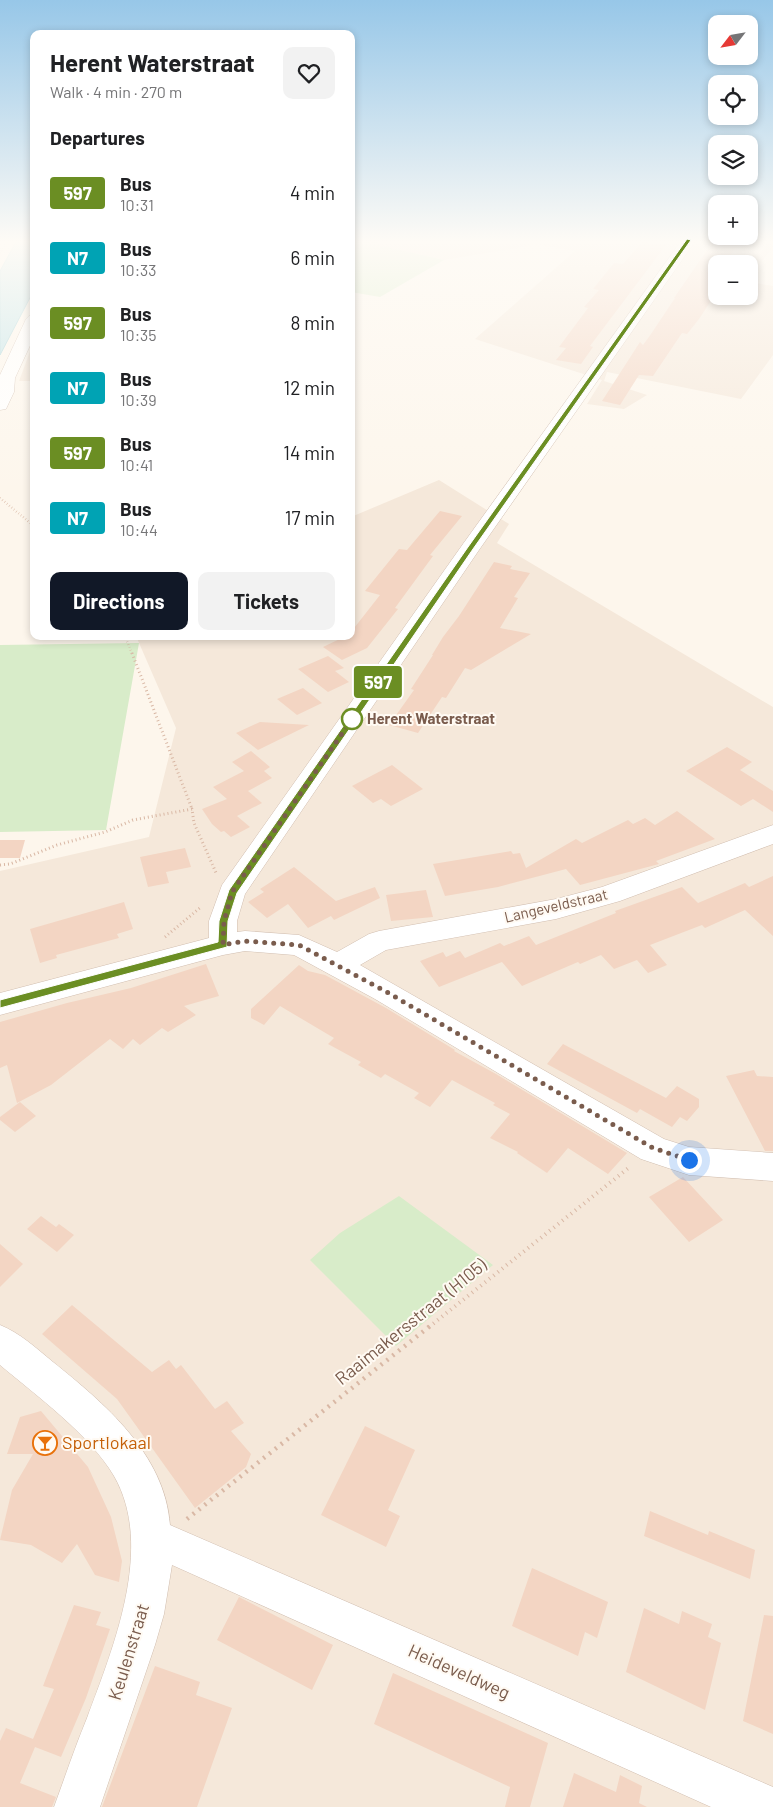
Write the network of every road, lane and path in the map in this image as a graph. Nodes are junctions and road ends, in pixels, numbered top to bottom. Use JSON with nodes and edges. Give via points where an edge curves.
{"nodes":[{"id":1,"x":629,"y":324,"type":"edge"},
{"id":2,"x":30,"y":328,"type":"edge"},
{"id":3,"x":0,"y":405,"type":"edge"},
{"id":4,"x":0,"y":498,"type":"edge"},
{"id":5,"x":30,"y":523,"type":"edge"},
{"id":6,"x":126,"y":640,"type":"edge"},
{"id":7,"x":192,"y":809,"type":"junction"},
{"id":8,"x":773,"y":834,"type":"edge"},
{"id":9,"x":0,"y":865,"type":"edge"},
{"id":10,"x":232,"y":892,"type":"junction"},
{"id":11,"x":203,"y":905,"type":"dead end"},
{"id":12,"x":162,"y":940,"type":"dead end"},
{"id":13,"x":223,"y":945,"type":"junction"},
{"id":14,"x":339,"y":966,"type":"junction"},
{"id":15,"x":0,"y":1004,"type":"edge"},
{"id":16,"x":653,"y":1148,"type":"junction"},
{"id":17,"x":773,"y":1168,"type":"edge"},
{"id":18,"x":0,"y":1342,"type":"edge"},
{"id":19,"x":187,"y":1519,"type":"dead end"},
{"id":20,"x":151,"y":1545,"type":"junction"},
{"id":21,"x":77,"y":1807,"type":"edge"},
{"id":22,"x":764,"y":1807,"type":"edge"}],
"edges":[{"from":1,"to":10,"type":"street"},
{"from":2,"to":3,"type":"street","via":[[7,378],[6,392]]},
{"from":4,"to":5,"type":"path"},
{"from":6,"to":7,"type":"path"},
{"from":7,"to":9,"type":"path","via":[[133,820]]},
{"from":7,"to":10,"type":"path","via":[[207,856],[219,879]]},
{"from":8,"to":14,"type":"street","name":"Langeveldstraat","via":[[592,899],[379,941]]},
{"from":10,"to":13,"type":"street","via":[[224,921]]},
{"from":11,"to":12,"type":"path"},
{"from":13,"to":14,"type":"street","via":[[244,941],[299,945]]},
{"from":13,"to":15,"type":"street"},
{"from":14,"to":16,"type":"street"},
{"from":16,"to":17,"type":"street","via":[[689,1160]]},
{"from":16,"to":19,"type":"path","name":"Raaimakersstraat (H105)"},
{"from":18,"to":20,"type":"street","name":"Keulenstraat","via":[[102,1429],[128,1462],[146,1498]]},
{"from":20,"to":21,"type":"street","name":"Keulenstraat","via":[[146,1600],[137,1638]]},
{"from":20,"to":22,"type":"street","name":"Heideveldweg","via":[[173,1546]]}]}
